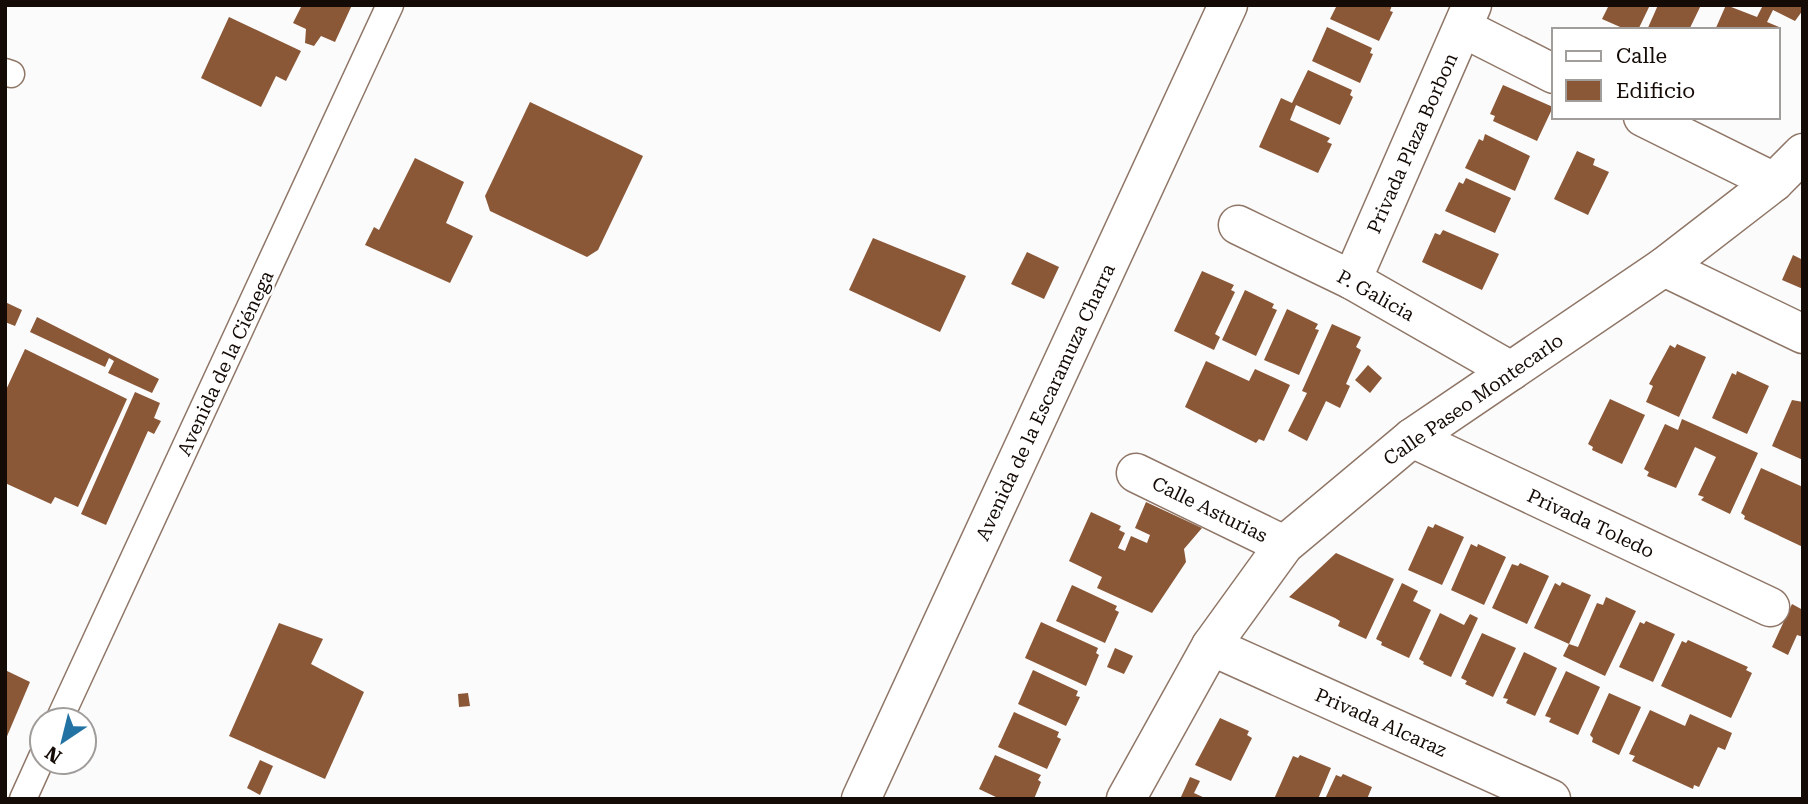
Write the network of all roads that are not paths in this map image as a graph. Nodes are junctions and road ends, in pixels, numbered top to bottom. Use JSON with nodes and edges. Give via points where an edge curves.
{"nodes":[{"id":1,"x":390,"y":5,"type":"edge"},
{"id":2,"x":1228,"y":5,"type":"edge"},
{"id":3,"x":1467,"y":17,"type":"edge"},
{"id":4,"x":1552,"y":73,"type":"edge"},
{"id":5,"x":1647,"y":119,"type":"edge"},
{"id":6,"x":1803,"y":153,"type":"edge"},
{"id":7,"x":1774,"y":182,"type":"junction"},
{"id":8,"x":1238,"y":225,"type":"dead end"},
{"id":9,"x":1664,"y":267,"type":"junction"},
{"id":10,"x":1352,"y":280,"type":"junction"},
{"id":11,"x":1803,"y":334,"type":"edge"},
{"id":12,"x":1511,"y":371,"type":"junction"},
{"id":13,"x":1412,"y":438,"type":"junction"},
{"id":14,"x":1136,"y":473,"type":"dead end"},
{"id":15,"x":1284,"y":545,"type":"junction"},
{"id":16,"x":1770,"y":607,"type":"dead end"},
{"id":17,"x":1211,"y":646,"type":"junction"},
{"id":18,"x":65,"y":706,"type":"edge"},
{"id":19,"x":33,"y":776,"type":"edge"},
{"id":20,"x":23,"y":799,"type":"edge"},
{"id":21,"x":861,"y":799,"type":"edge"},
{"id":22,"x":1126,"y":799,"type":"edge"},
{"id":23,"x":1551,"y":799,"type":"edge"}],
"edges":[{"from":1,"to":18,"type":"lane","name":"Avenida de la Ciénega"},
{"from":2,"to":21,"type":"street","name":"Avenida de la Escaramuza Charra"},
{"from":3,"to":4,"type":"street"},
{"from":3,"to":10,"type":"street","name":"Privada Plaza Borbon"},
{"from":5,"to":7,"type":"street"},
{"from":6,"to":7,"type":"street","name":"Calle Paseo Montecarlo"},
{"from":7,"to":9,"type":"street","name":"Calle Paseo Montecarlo"},
{"from":8,"to":10,"type":"street","name":"P. Galicia"},
{"from":9,"to":11,"type":"street"},
{"from":9,"to":12,"type":"street","name":"Calle Paseo Montecarlo"},
{"from":10,"to":12,"type":"street","name":"P. Galicia"},
{"from":12,"to":13,"type":"street","name":"Calle Paseo Montecarlo"},
{"from":13,"to":15,"type":"street","name":"Calle Paseo Montecarlo"},
{"from":13,"to":16,"type":"street","name":"Privada Toledo"},
{"from":14,"to":15,"type":"street","name":"Calle Asturias"},
{"from":15,"to":17,"type":"street","name":"Calle Paseo Montecarlo"},
{"from":17,"to":22,"type":"street","name":"Calle Paseo Montecarlo"},
{"from":17,"to":23,"type":"street","name":"Privada Alcaraz"},
{"from":19,"to":20,"type":"lane"}]}
